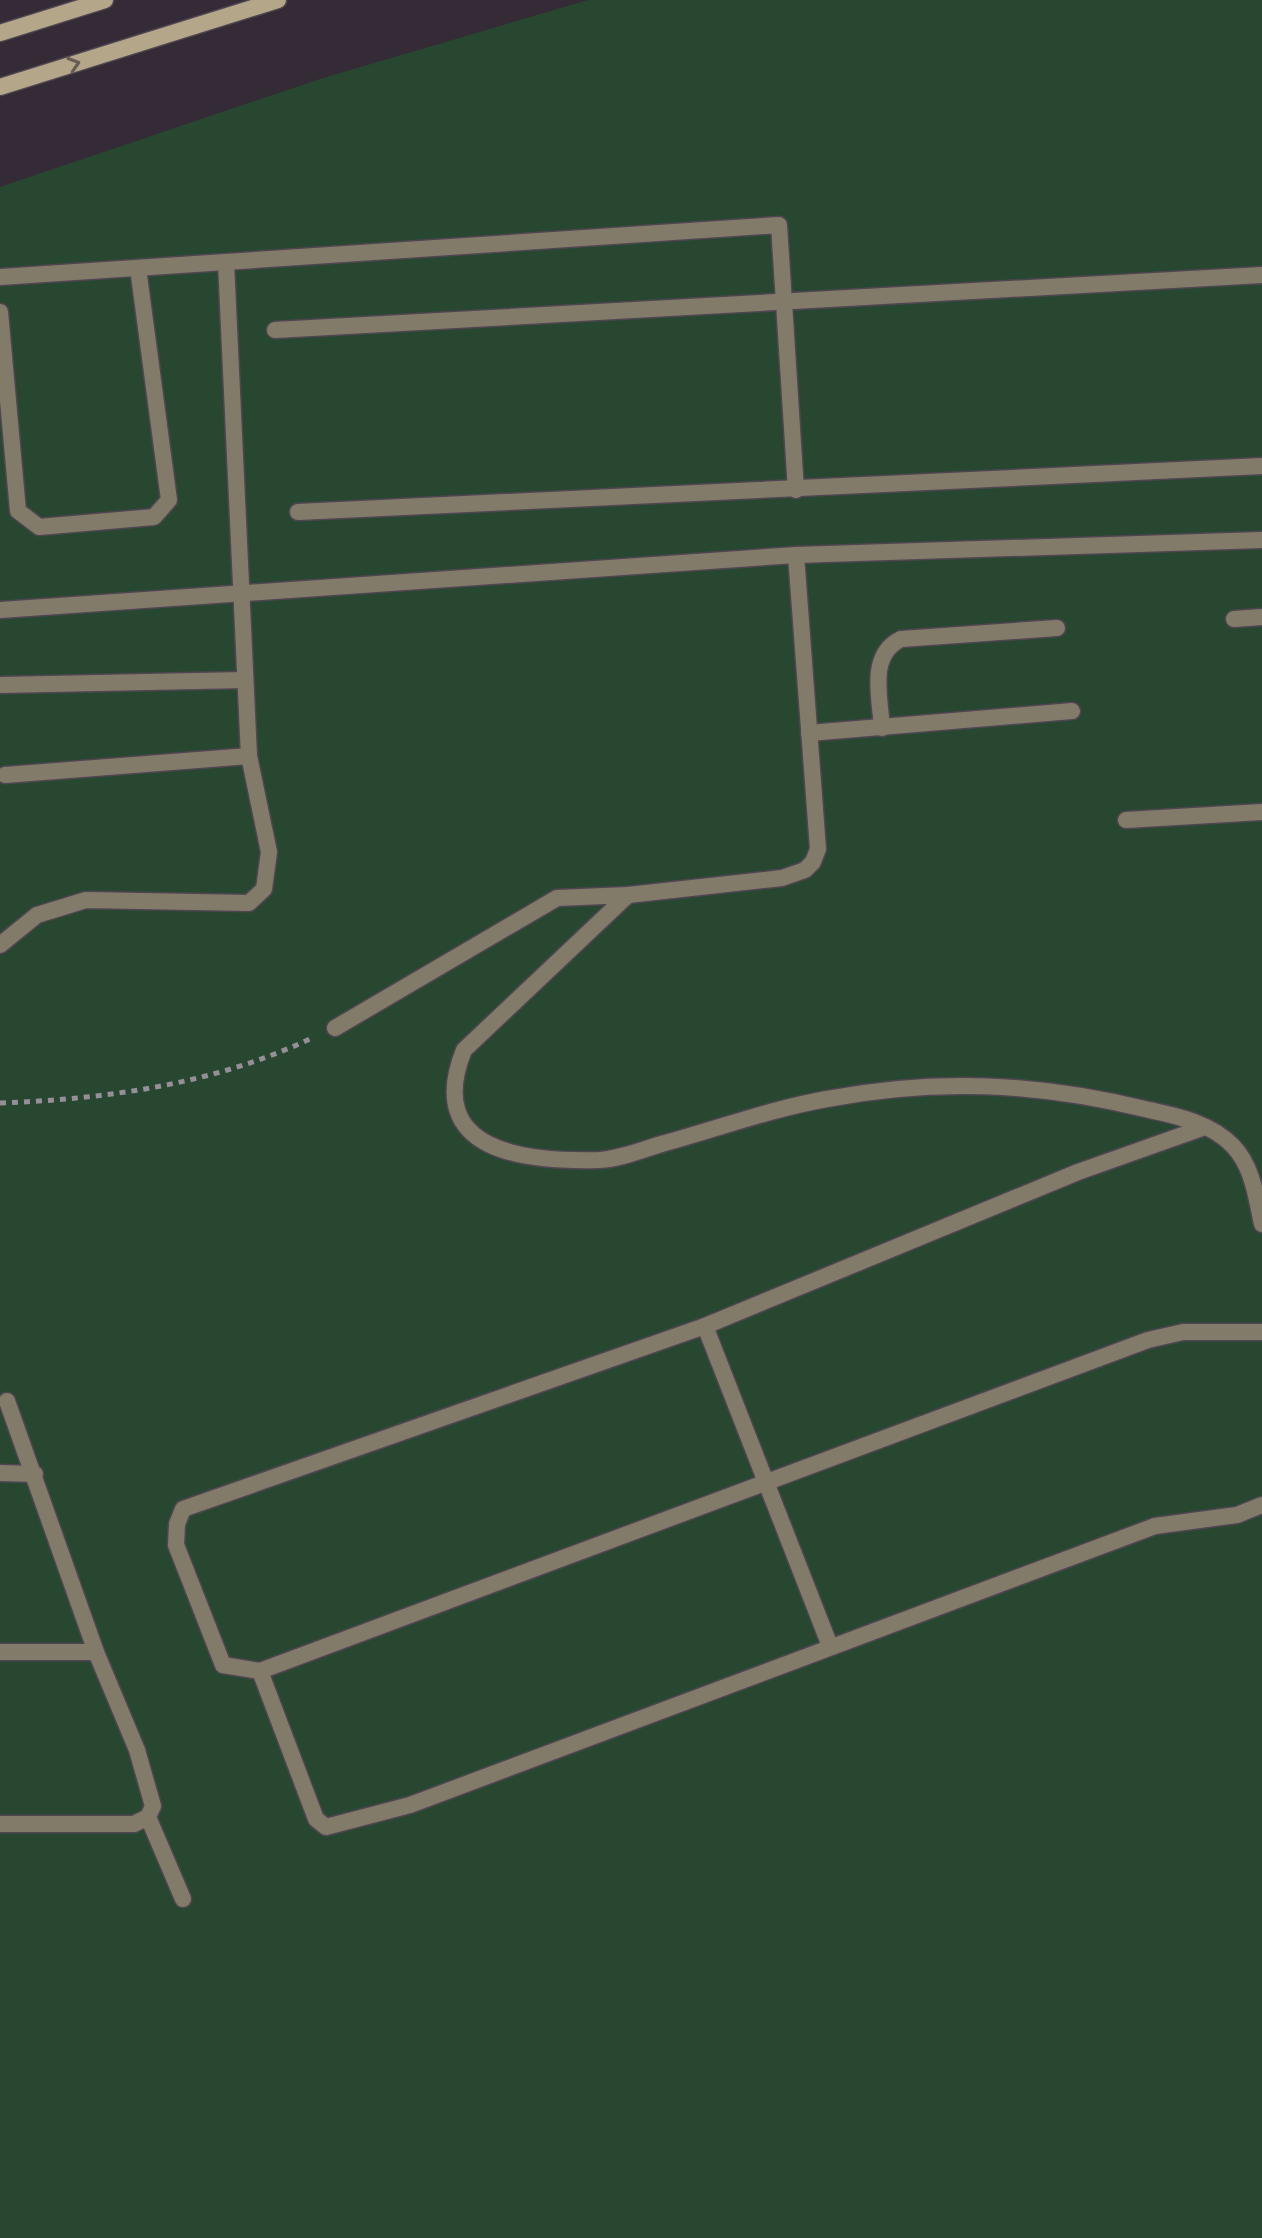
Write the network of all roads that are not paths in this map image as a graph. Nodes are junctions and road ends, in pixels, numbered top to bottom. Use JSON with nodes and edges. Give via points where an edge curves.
{"nodes":[{"id":1,"x":105,"y":0,"type":"edge"},
{"id":2,"x":278,"y":0,"type":"edge"},
{"id":3,"x":0,"y":33,"type":"edge"},
{"id":4,"x":0,"y":87,"type":"edge"},
{"id":5,"x":226,"y":263,"type":"junction"},
{"id":6,"x":138,"y":268,"type":"junction"},
{"id":7,"x":1262,"y":275,"type":"edge"},
{"id":8,"x":0,"y":277,"type":"edge"},
{"id":9,"x":784,"y":303,"type":"junction"},
{"id":10,"x":0,"y":312,"type":"edge"},
{"id":11,"x":275,"y":330,"type":"dead end"},
{"id":12,"x":1262,"y":466,"type":"edge"},
{"id":13,"x":796,"y":490,"type":"junction"},
{"id":14,"x":298,"y":512,"type":"dead end"},
{"id":15,"x":1262,"y":540,"type":"edge"},
{"id":16,"x":796,"y":555,"type":"junction"},
{"id":17,"x":240,"y":593,"type":"junction"},
{"id":18,"x":0,"y":610,"type":"edge"},
{"id":19,"x":1262,"y":617,"type":"edge"},
{"id":20,"x":1234,"y":619,"type":"dead end"},
{"id":21,"x":1057,"y":628,"type":"dead end"},
{"id":22,"x":245,"y":680,"type":"junction"},
{"id":23,"x":0,"y":685,"type":"edge"},
{"id":24,"x":1072,"y":711,"type":"dead end"},
{"id":25,"x":882,"y":728,"type":"junction"},
{"id":26,"x":809,"y":733,"type":"junction"},
{"id":27,"x":249,"y":756,"type":"junction"},
{"id":28,"x":5,"y":775,"type":"dead end"},
{"id":29,"x":1262,"y":812,"type":"edge"},
{"id":30,"x":1126,"y":820,"type":"dead end"},
{"id":31,"x":628,"y":895,"type":"junction"},
{"id":32,"x":0,"y":945,"type":"edge"},
{"id":33,"x":335,"y":1028,"type":"road end"},
{"id":34,"x":1205,"y":1127,"type":"junction"},
{"id":35,"x":1262,"y":1224,"type":"edge"},
{"id":36,"x":705,"y":1326,"type":"junction"},
{"id":37,"x":1262,"y":1332,"type":"edge"},
{"id":38,"x":7,"y":1401,"type":"dead end"},
{"id":39,"x":0,"y":1473,"type":"edge"},
{"id":40,"x":35,"y":1474,"type":"junction"},
{"id":41,"x":766,"y":1485,"type":"junction"},
{"id":42,"x":1262,"y":1505,"type":"edge"},
{"id":43,"x":830,"y":1646,"type":"junction"},
{"id":44,"x":0,"y":1652,"type":"edge"},
{"id":45,"x":96,"y":1652,"type":"junction"},
{"id":46,"x":260,"y":1671,"type":"junction"},
{"id":47,"x":148,"y":1817,"type":"junction"},
{"id":48,"x":0,"y":1824,"type":"edge"},
{"id":49,"x":183,"y":1899,"type":"dead end"}],
"edges":[{"from":1,"to":3,"type":"main road"},
{"from":4,"to":2,"type":"main road","one_way":true},
{"from":5,"to":6,"type":"street"},
{"from":5,"to":9,"type":"street","via":[[779,225]]},
{"from":5,"to":17,"type":"street"},
{"from":6,"to":8,"type":"street"},
{"from":6,"to":10,"type":"street","via":[[169,500],[154,517],[39,527],[18,511]]},
{"from":7,"to":9,"type":"street"},
{"from":9,"to":11,"type":"street"},
{"from":9,"to":13,"type":"street"},
{"from":12,"to":13,"type":"street"},
{"from":13,"to":14,"type":"street"},
{"from":15,"to":16,"type":"street"},
{"from":16,"to":17,"type":"street"},
{"from":16,"to":26,"type":"street"},
{"from":17,"to":18,"type":"street"},
{"from":17,"to":22,"type":"street"},
{"from":19,"to":20,"type":"street"},
{"from":21,"to":25,"type":"street","via":[[901,639],[887,646],[879,661]]},
{"from":22,"to":23,"type":"street"},
{"from":22,"to":27,"type":"street"},
{"from":24,"to":25,"type":"street"},
{"from":25,"to":26,"type":"street"},
{"from":26,"to":31,"type":"street","via":[[818,849],[805,870],[782,878]]},
{"from":27,"to":28,"type":"street"},
{"from":27,"to":32,"type":"street","via":[[269,852],[264,889],[249,903],[86,900],[37,915]]},
{"from":29,"to":30,"type":"street"},
{"from":31,"to":33,"type":"street","via":[[557,898]]},
{"from":31,"to":34,"type":"street","via":[[464,1050],[453,1094],[467,1130],[491,1148],[513,1155],[600,1160],[825,1099],[960,1083],[1075,1092]]},
{"from":34,"to":35,"type":"street","via":[[1222,1136],[1242,1159],[1252,1177]]},
{"from":34,"to":36,"type":"street","via":[[1078,1172]]},
{"from":36,"to":41,"type":"street"},
{"from":36,"to":46,"type":"street","via":[[183,1509],[176,1545],[223,1665]]},
{"from":37,"to":41,"type":"street","via":[[1183,1332],[1148,1340]]},
{"from":38,"to":40,"type":"street"},
{"from":39,"to":40,"type":"street"},
{"from":40,"to":45,"type":"street"},
{"from":41,"to":43,"type":"street"},
{"from":41,"to":46,"type":"street"},
{"from":42,"to":43,"type":"street","via":[[1237,1515],[1155,1526]]},
{"from":43,"to":46,"type":"street","via":[[410,1805],[326,1827],[316,1819]]},
{"from":44,"to":45,"type":"street"},
{"from":45,"to":47,"type":"street","via":[[152,1795]]},
{"from":47,"to":48,"type":"street","via":[[107,1826]]},
{"from":47,"to":49,"type":"street"}]}
